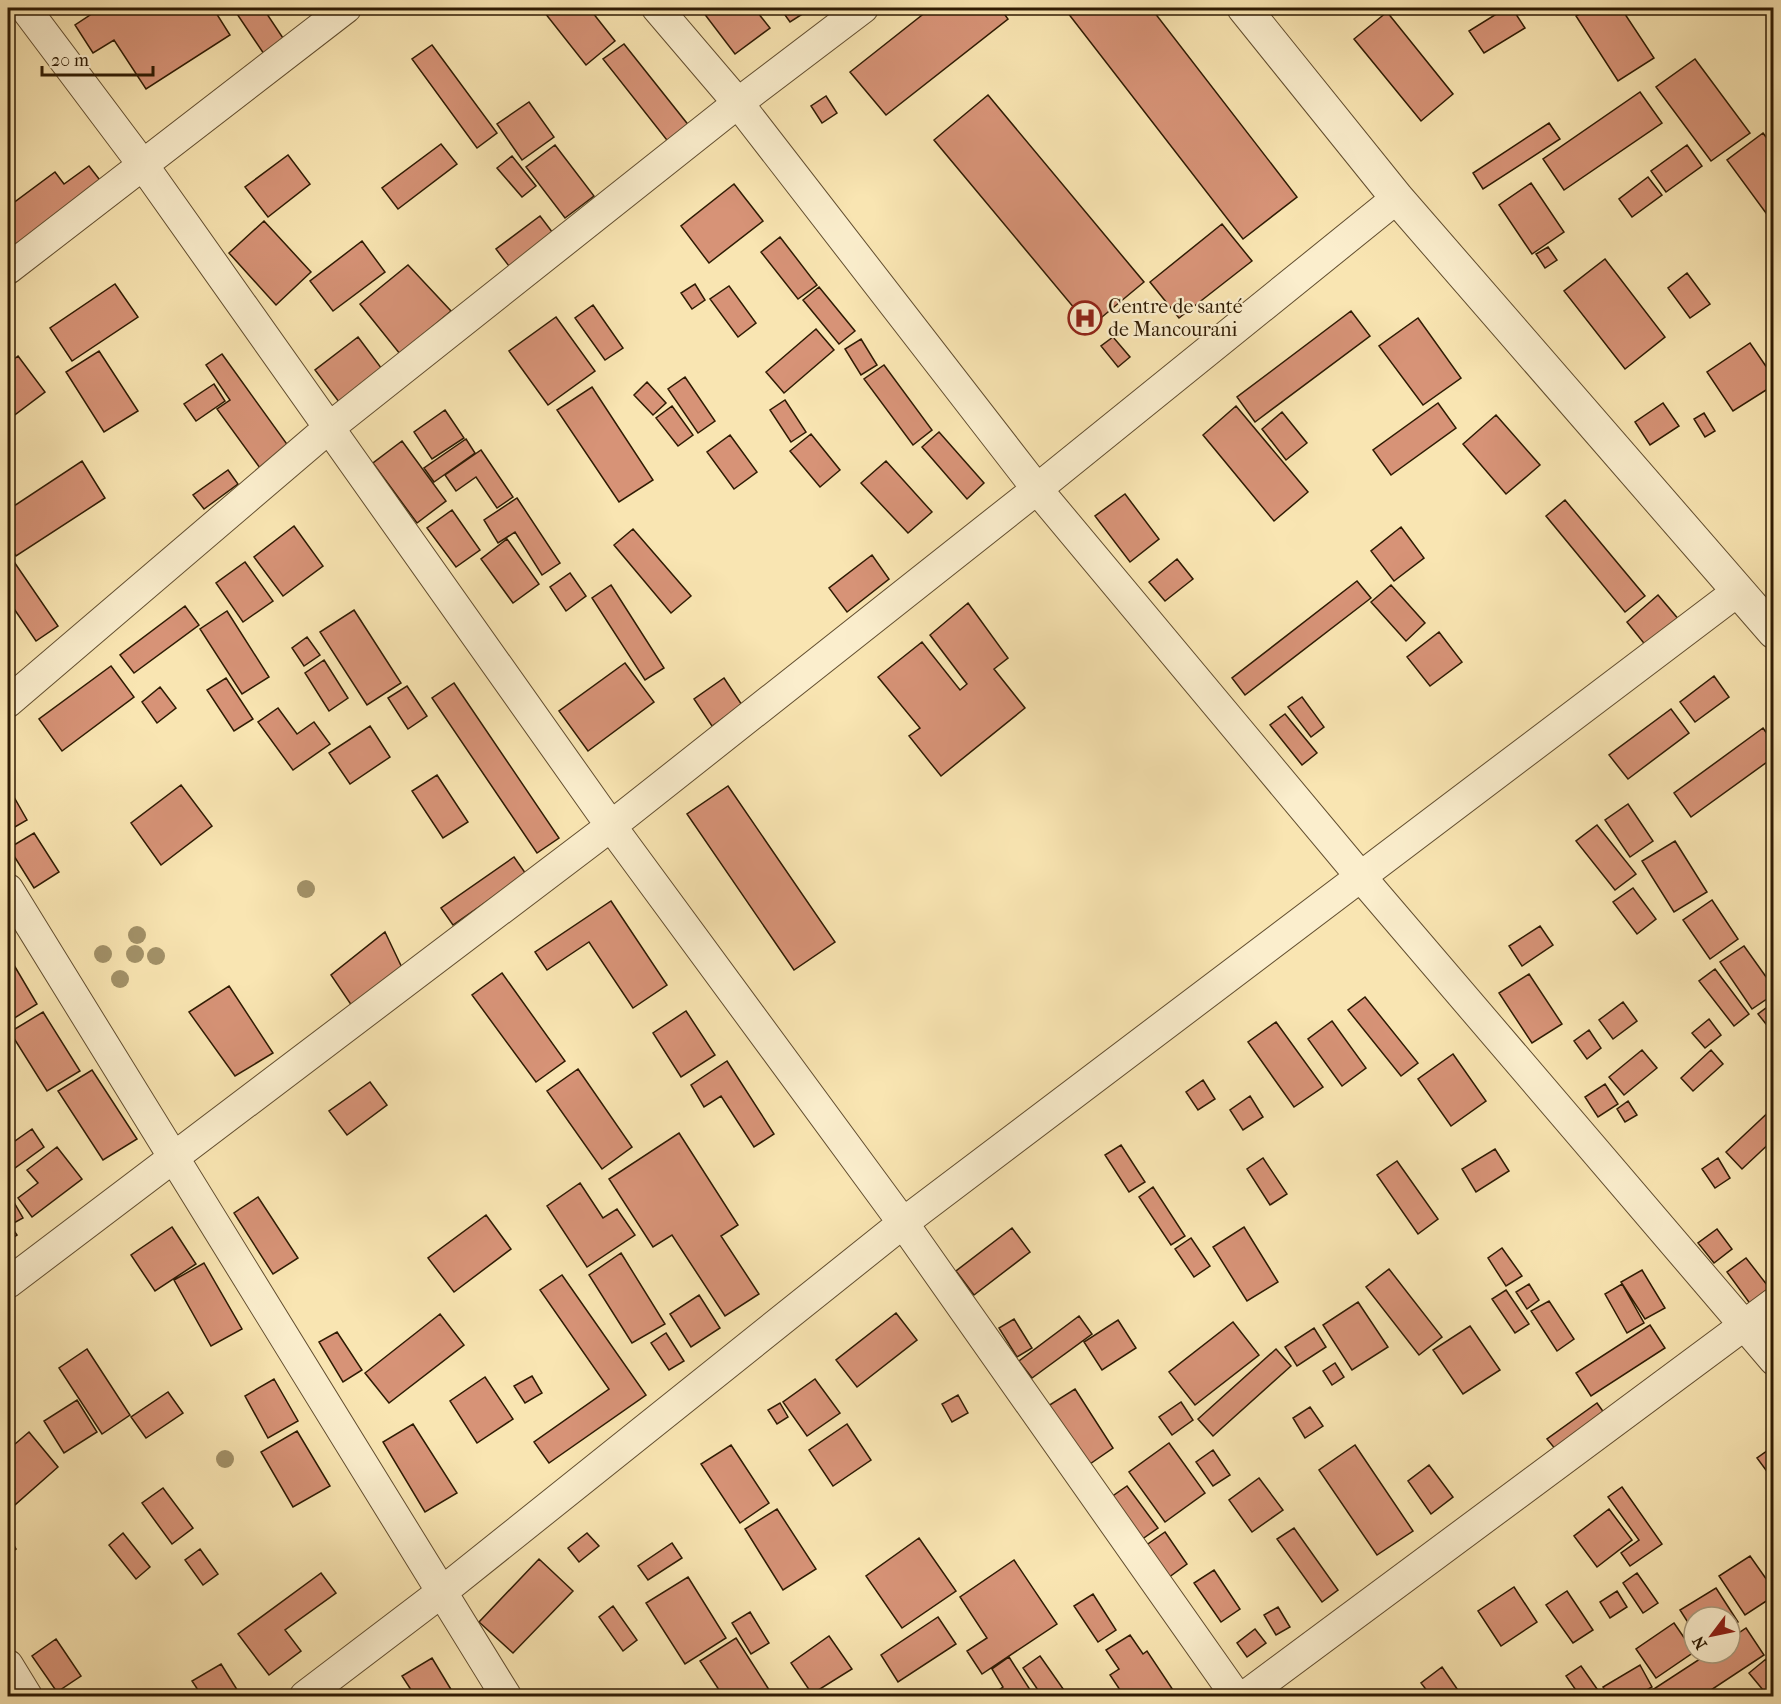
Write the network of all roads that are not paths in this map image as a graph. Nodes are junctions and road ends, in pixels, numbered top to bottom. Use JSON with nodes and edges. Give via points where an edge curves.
{"nodes":[{"id":1,"x":25,"y":8,"type":"edge"},
{"id":2,"x":346,"y":8,"type":"edge"},
{"id":3,"x":657,"y":8,"type":"edge"},
{"id":4,"x":863,"y":8,"type":"edge"},
{"id":5,"x":1244,"y":8,"type":"edge"},
{"id":6,"x":738,"y":103,"type":"junction"},
{"id":7,"x":143,"y":165,"type":"junction"},
{"id":8,"x":1397,"y":198,"type":"junction"},
{"id":9,"x":8,"y":268,"type":"edge"},
{"id":10,"x":330,"y":427,"type":"junction"},
{"id":11,"x":1037,"y":489,"type":"junction"},
{"id":12,"x":1738,"y":591,"type":"junction"},
{"id":13,"x":1773,"y":632,"type":"edge"},
{"id":14,"x":8,"y":702,"type":"edge"},
{"id":15,"x":610,"y":826,"type":"junction"},
{"id":16,"x":1361,"y":877,"type":"junction"},
{"id":17,"x":8,"y":889,"type":"edge"},
{"id":18,"x":173,"y":1158,"type":"junction"},
{"id":19,"x":903,"y":1224,"type":"junction"},
{"id":20,"x":8,"y":1283,"type":"edge"},
{"id":21,"x":1773,"y":1303,"type":"edge"},
{"id":22,"x":1744,"y":1326,"type":"junction"},
{"id":23,"x":1773,"y":1360,"type":"edge"},
{"id":24,"x":442,"y":1591,"type":"junction"},
{"id":25,"x":8,"y":1665,"type":"edge"},
{"id":26,"x":27,"y":1696,"type":"edge"},
{"id":27,"x":305,"y":1696,"type":"edge"},
{"id":28,"x":506,"y":1696,"type":"edge"},
{"id":29,"x":1236,"y":1696,"type":"edge"},
{"id":30,"x":1245,"y":1696,"type":"edge"}],
"edges":[{"from":1,"to":7,"type":"street"},
{"from":2,"to":7,"type":"street"},
{"from":3,"to":6,"type":"street"},
{"from":4,"to":6,"type":"street"},
{"from":5,"to":8,"type":"street"},
{"from":6,"to":10,"type":"street"},
{"from":6,"to":11,"type":"street"},
{"from":7,"to":9,"type":"street"},
{"from":7,"to":10,"type":"street"},
{"from":8,"to":11,"type":"street"},
{"from":8,"to":12,"type":"street"},
{"from":10,"to":14,"type":"street"},
{"from":10,"to":15,"type":"street"},
{"from":11,"to":15,"type":"street"},
{"from":11,"to":16,"type":"street"},
{"from":12,"to":13,"type":"street"},
{"from":12,"to":16,"type":"street"},
{"from":15,"to":18,"type":"street"},
{"from":15,"to":19,"type":"street"},
{"from":16,"to":19,"type":"street"},
{"from":16,"to":22,"type":"street"},
{"from":17,"to":18,"type":"street"},
{"from":18,"to":20,"type":"street"},
{"from":18,"to":24,"type":"street"},
{"from":19,"to":24,"type":"street"},
{"from":19,"to":29,"type":"street"},
{"from":21,"to":22,"type":"street"},
{"from":22,"to":23,"type":"street"},
{"from":22,"to":30,"type":"street"},
{"from":24,"to":27,"type":"street"},
{"from":24,"to":28,"type":"street"},
{"from":25,"to":26,"type":"street"}]}
